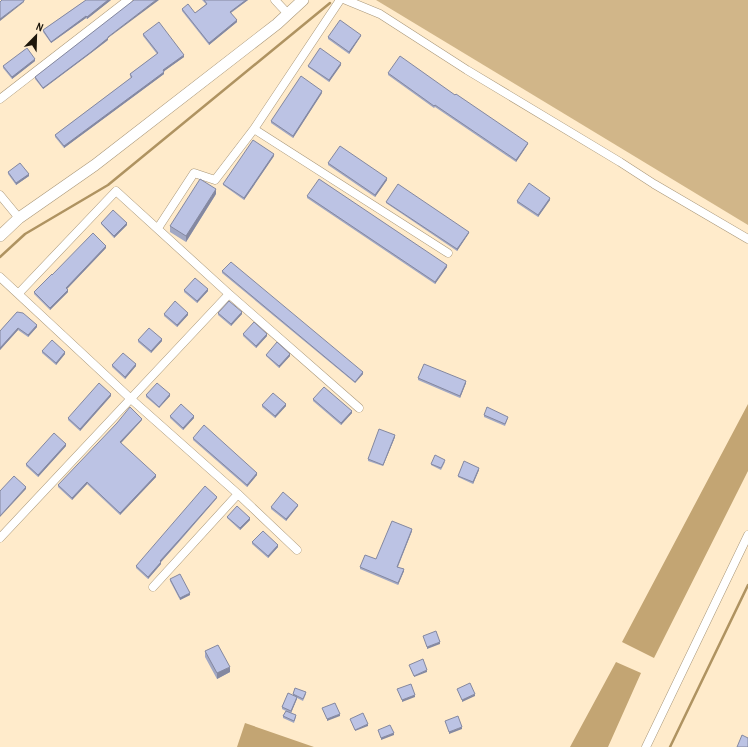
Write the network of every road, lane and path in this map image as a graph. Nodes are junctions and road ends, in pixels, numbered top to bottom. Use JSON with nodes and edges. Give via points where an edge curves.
{"nodes":[{"id":1,"x":128,"y":0,"type":"edge"},
{"id":2,"x":275,"y":0,"type":"edge"},
{"id":3,"x":303,"y":0,"type":"edge"},
{"id":4,"x":340,"y":0,"type":"edge"},
{"id":5,"x":346,"y":0,"type":"edge"},
{"id":6,"x":288,"y":14,"type":"junction"},
{"id":7,"x":0,"y":99,"type":"edge"},
{"id":8,"x":254,"y":129,"type":"junction"},
{"id":9,"x":0,"y":194,"type":"edge"},
{"id":10,"x":19,"y":218,"type":"junction"},
{"id":11,"x":158,"y":228,"type":"junction"},
{"id":12,"x":0,"y":236,"type":"edge"},
{"id":13,"x":748,"y":239,"type":"edge"},
{"id":14,"x":448,"y":254,"type":"dead end"},
{"id":15,"x":0,"y":278,"type":"edge"},
{"id":16,"x":18,"y":293,"type":"junction"},
{"id":17,"x":230,"y":294,"type":"junction"},
{"id":18,"x":131,"y":399,"type":"junction"},
{"id":19,"x":359,"y":408,"type":"dead end"},
{"id":20,"x":238,"y":494,"type":"junction"},
{"id":21,"x":748,"y":535,"type":"edge"},
{"id":22,"x":0,"y":538,"type":"edge"},
{"id":23,"x":297,"y":550,"type":"dead end"},
{"id":24,"x":153,"y":587,"type":"dead end"},
{"id":25,"x":646,"y":747,"type":"edge"}],
"edges":[{"from":1,"to":7,"type":"street"},
{"from":2,"to":6,"type":"street"},
{"from":3,"to":6,"type":"street"},
{"from":4,"to":8,"type":"street"},
{"from":5,"to":13,"type":"street","via":[[380,14],[467,70]]},
{"from":6,"to":10,"type":"street","via":[[95,164]]},
{"from":8,"to":11,"type":"street","via":[[215,180],[194,173]]},
{"from":8,"to":14,"type":"street"},
{"from":9,"to":10,"type":"street"},
{"from":10,"to":12,"type":"street"},
{"from":11,"to":16,"type":"street","via":[[116,191]]},
{"from":11,"to":17,"type":"street"},
{"from":15,"to":16,"type":"street"},
{"from":16,"to":18,"type":"street"},
{"from":17,"to":18,"type":"street"},
{"from":17,"to":19,"type":"street"},
{"from":18,"to":20,"type":"street"},
{"from":18,"to":22,"type":"street"},
{"from":20,"to":23,"type":"street"},
{"from":20,"to":24,"type":"street"},
{"from":21,"to":25,"type":"street"}]}
